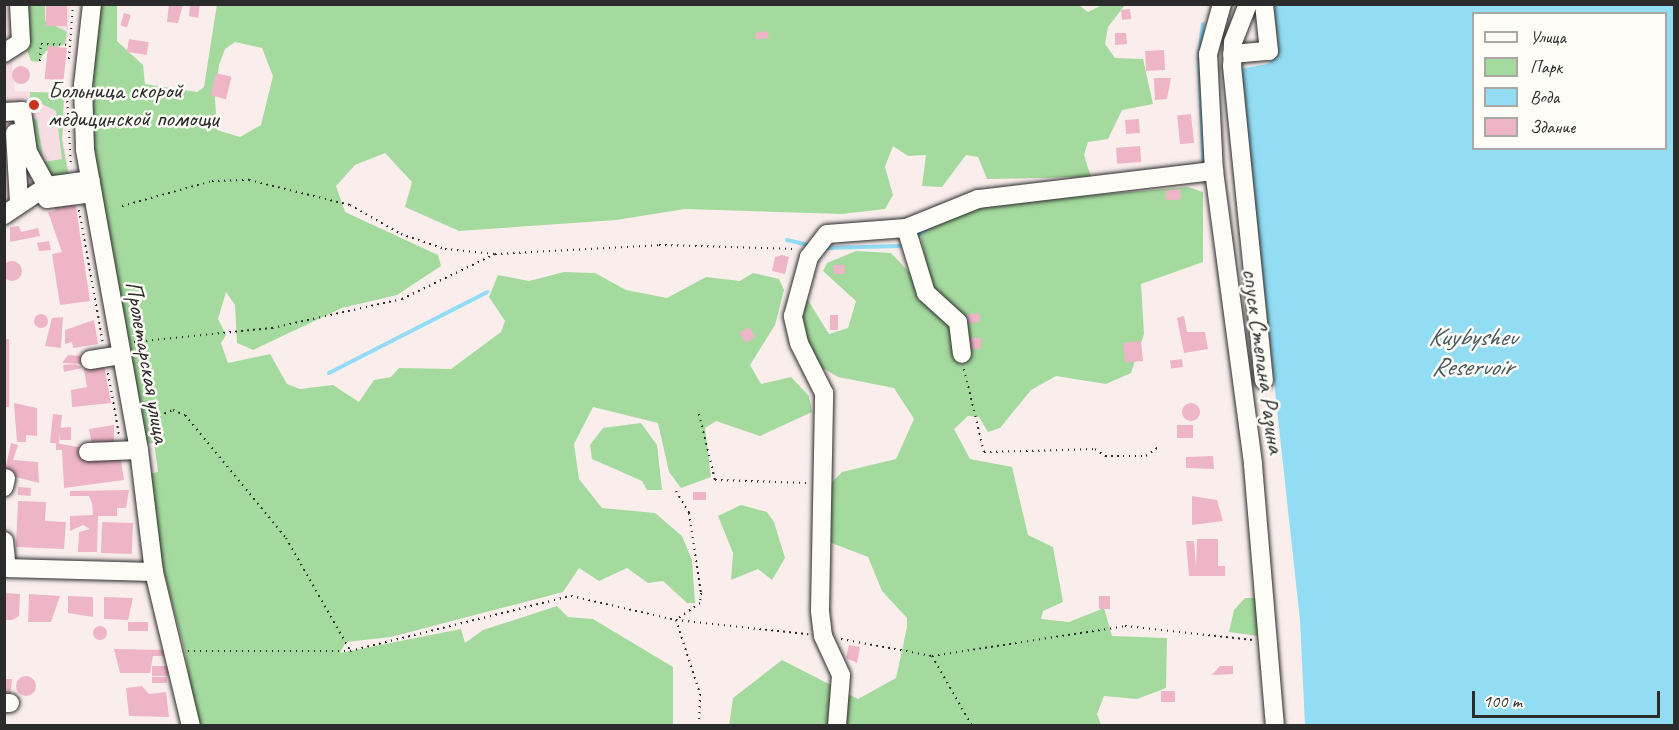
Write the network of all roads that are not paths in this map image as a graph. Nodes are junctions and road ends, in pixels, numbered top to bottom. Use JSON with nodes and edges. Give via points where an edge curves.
{"nodes":[{"id":1,"x":19,"y":4,"type":"edge"},
{"id":2,"x":92,"y":4,"type":"edge"},
{"id":3,"x":1222,"y":4,"type":"edge"},
{"id":4,"x":1248,"y":4,"type":"edge"},
{"id":5,"x":1264,"y":4,"type":"edge"},
{"id":6,"x":4,"y":52,"type":"edge"},
{"id":7,"x":1232,"y":54,"type":"junction"},
{"id":8,"x":4,"y":96,"type":"edge"},
{"id":9,"x":8,"y":112,"type":"edge"},
{"id":10,"x":1214,"y":171,"type":"junction"},
{"id":11,"x":92,"y":187,"type":"junction"},
{"id":12,"x":47,"y":193,"type":"junction"},
{"id":13,"x":19,"y":203,"type":"junction"},
{"id":14,"x":4,"y":215,"type":"edge"},
{"id":15,"x":906,"y":228,"type":"junction"},
{"id":16,"x":120,"y":350,"type":"junction"},
{"id":17,"x":962,"y":354,"type":"road end"},
{"id":18,"x":90,"y":360,"type":"dead end"},
{"id":19,"x":1264,"y":380,"type":"dead end"},
{"id":20,"x":139,"y":450,"type":"junction"},
{"id":21,"x":88,"y":452,"type":"dead end"},
{"id":22,"x":4,"y":541,"type":"edge"},
{"id":23,"x":6,"y":568,"type":"edge"},
{"id":24,"x":154,"y":572,"type":"junction"},
{"id":25,"x":191,"y":726,"type":"edge"},
{"id":26,"x":837,"y":726,"type":"edge"},
{"id":27,"x":1275,"y":726,"type":"edge"}],
"edges":[{"from":1,"to":6,"type":"street","via":[[21,42]]},
{"from":2,"to":11,"type":"street","name":"Пролетарская улица","via":[[83,96]]},
{"from":3,"to":10,"type":"street","name":"спуск Степана Разина","via":[[1208,54]]},
{"from":4,"to":7,"type":"street"},
{"from":5,"to":7,"type":"street","via":[[1269,51]]},
{"from":7,"to":19,"type":"street"},
{"from":8,"to":9,"type":"street"},
{"from":9,"to":12,"type":"street","via":[[22,111],[28,152]]},
{"from":9,"to":13,"type":"street"},
{"from":10,"to":15,"type":"street","via":[[978,199]]},
{"from":10,"to":27,"type":"street","name":"спуск Степана Разина","via":[[1270,641]]},
{"from":11,"to":12,"type":"street"},
{"from":11,"to":16,"type":"street","name":"Пролетарская улица"},
{"from":12,"to":13,"type":"street"},
{"from":13,"to":14,"type":"street"},
{"from":15,"to":17,"type":"street","via":[[926,293],[958,322]]},
{"from":15,"to":26,"type":"street","via":[[826,234],[811,254],[793,316],[824,393],[818,483],[823,636],[841,675]]},
{"from":16,"to":18,"type":"street"},
{"from":16,"to":20,"type":"street","name":"Пролетарская улица"},
{"from":20,"to":21,"type":"street"},
{"from":20,"to":24,"type":"street","name":"Пролетарская улица"},
{"from":22,"to":23,"type":"street"},
{"from":23,"to":24,"type":"street"},
{"from":24,"to":25,"type":"street","name":"Пролетарская улица","via":[[177,651]]}]}
